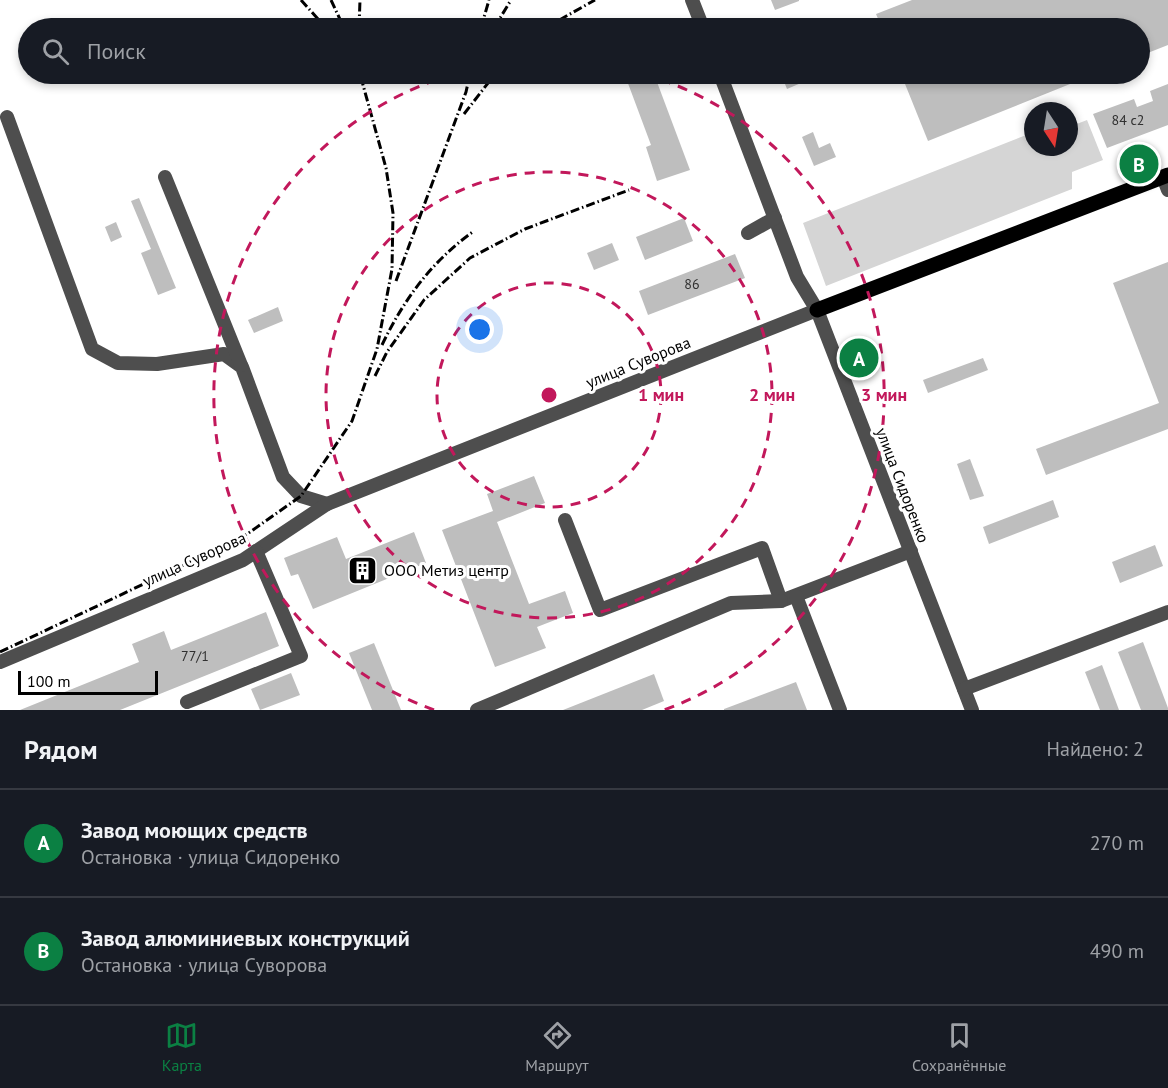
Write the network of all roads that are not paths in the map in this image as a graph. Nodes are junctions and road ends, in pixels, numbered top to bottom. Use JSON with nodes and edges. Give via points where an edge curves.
{"nodes":[{"id":1,"x":692,"y":0,"type":"edge"},
{"id":2,"x":699,"y":18,"type":"edge"},
{"id":3,"x":724,"y":84,"type":"edge"},
{"id":4,"x":8,"y":117,"type":"dead end"},
{"id":5,"x":165,"y":177,"type":"dead end"},
{"id":6,"x":1166,"y":181,"type":"edge"},
{"id":7,"x":775,"y":218,"type":"junction"},
{"id":8,"x":748,"y":233,"type":"dead end"},
{"id":9,"x":817,"y":310,"type":"junction"},
{"id":10,"x":242,"y":367,"type":"junction"},
{"id":11,"x":327,"y":504,"type":"junction"},
{"id":12,"x":565,"y":520,"type":"dead end"},
{"id":13,"x":256,"y":551,"type":"junction"},
{"id":14,"x":911,"y":551,"type":"junction"},
{"id":15,"x":796,"y":596,"type":"junction"},
{"id":16,"x":782,"y":601,"type":"junction"},
{"id":17,"x":1168,"y":612,"type":"edge"},
{"id":18,"x":0,"y":662,"type":"edge"},
{"id":19,"x":964,"y":689,"type":"junction"},
{"id":20,"x":187,"y":702,"type":"dead end"},
{"id":21,"x":477,"y":710,"type":"edge"},
{"id":22,"x":840,"y":710,"type":"edge"},
{"id":23,"x":972,"y":710,"type":"edge"}],
"edges":[{"from":1,"to":2,"type":"street"},
{"from":3,"to":7,"type":"street","name":"улица Сидоренко"},
{"from":4,"to":10,"type":"street","via":[[92,349],[118,363],[157,364],[224,354]]},
{"from":5,"to":10,"type":"street"},
{"from":6,"to":9,"type":"main road","name":"улица Суворова"},
{"from":7,"to":8,"type":"street"},
{"from":7,"to":9,"type":"street","name":"улица Сидоренко","via":[[797,277]]},
{"from":9,"to":11,"type":"street","name":"улица Суворова"},
{"from":9,"to":14,"type":"street","name":"улица Сидоренко"},
{"from":10,"to":11,"type":"street","via":[[283,477],[301,496]]},
{"from":11,"to":13,"type":"street","name":"улица Суворова"},
{"from":12,"to":16,"type":"street","via":[[600,610],[762,548]]},
{"from":13,"to":18,"type":"street","name":"улица Суворова","via":[[243,560]]},
{"from":13,"to":20,"type":"street","via":[[301,656]]},
{"from":14,"to":15,"type":"street"},
{"from":14,"to":19,"type":"street","name":"улица Сидоренко"},
{"from":15,"to":16,"type":"street"},
{"from":15,"to":22,"type":"street"},
{"from":16,"to":21,"type":"street","via":[[731,603]]},
{"from":17,"to":19,"type":"street"},
{"from":19,"to":23,"type":"street","name":"улица Сидоренко"}]}
